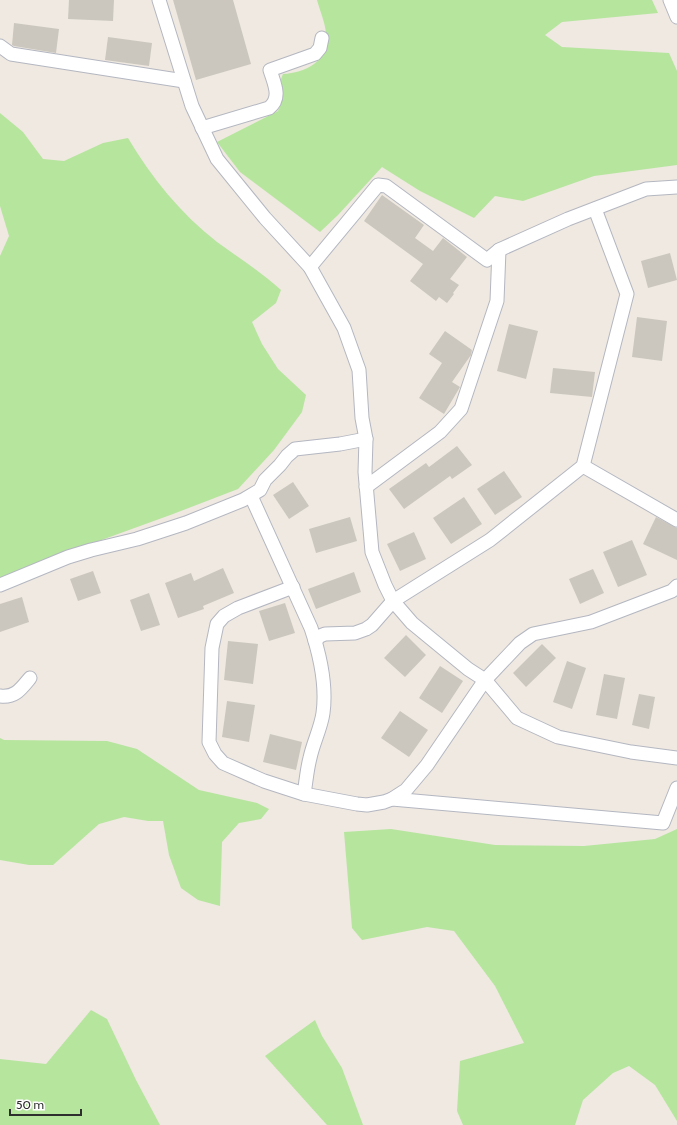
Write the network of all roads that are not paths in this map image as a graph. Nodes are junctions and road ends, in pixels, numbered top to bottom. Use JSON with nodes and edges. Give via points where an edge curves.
{"nodes":[{"id":1,"x":159,"y":0,"type":"edge"},
{"id":2,"x":670,"y":0,"type":"edge"},
{"id":3,"x":677,"y":17,"type":"edge"},
{"id":4,"x":322,"y":38,"type":"dead end"},
{"id":5,"x":0,"y":46,"type":"edge"},
{"id":6,"x":184,"y":81,"type":"junction"},
{"id":7,"x":202,"y":128,"type":"junction"},
{"id":8,"x":677,"y":187,"type":"edge"},
{"id":9,"x":595,"y":209,"type":"junction"},
{"id":10,"x":499,"y":250,"type":"junction"},
{"id":11,"x":310,"y":267,"type":"junction"},
{"id":12,"x":366,"y":438,"type":"junction"},
{"id":13,"x":582,"y":466,"type":"junction"},
{"id":14,"x":366,"y":487,"type":"junction"},
{"id":15,"x":251,"y":496,"type":"junction"},
{"id":16,"x":677,"y":520,"type":"edge"},
{"id":17,"x":0,"y":585,"type":"edge"},
{"id":18,"x":677,"y":586,"type":"edge"},
{"id":19,"x":293,"y":587,"type":"junction"},
{"id":20,"x":394,"y":601,"type":"junction"},
{"id":21,"x":315,"y":641,"type":"junction"},
{"id":22,"x":30,"y":678,"type":"dead end"},
{"id":23,"x":485,"y":680,"type":"junction"},
{"id":24,"x":0,"y":696,"type":"edge"},
{"id":25,"x":677,"y":758,"type":"edge"},
{"id":26,"x":677,"y":788,"type":"edge"},
{"id":27,"x":304,"y":794,"type":"junction"},
{"id":28,"x":392,"y":799,"type":"junction"}],
"edges":[{"from":1,"to":6,"type":"street"},
{"from":2,"to":3,"type":"street"},
{"from":4,"to":7,"type":"street","via":[[320,48],[314,54],[270,70],[277,96],[269,108]]},
{"from":5,"to":6,"type":"street","via":[[11,54]]},
{"from":6,"to":7,"type":"street"},
{"from":7,"to":11,"type":"street","via":[[217,159],[265,218]]},
{"from":8,"to":9,"type":"street","via":[[646,189]]},
{"from":9,"to":10,"type":"street"},
{"from":9,"to":13,"type":"street","via":[[627,294]]},
{"from":10,"to":11,"type":"street","via":[[487,260],[386,186],[378,185]]},
{"from":10,"to":14,"type":"street","via":[[497,302],[461,409],[440,432]]},
{"from":11,"to":12,"type":"street","via":[[344,328],[358,370]]},
{"from":12,"to":14,"type":"street"},
{"from":12,"to":15,"type":"street","via":[[295,449],[265,480],[260,490]]},
{"from":13,"to":16,"type":"street"},
{"from":13,"to":20,"type":"street","via":[[490,540]]},
{"from":14,"to":20,"type":"street","via":[[372,552]]},
{"from":15,"to":17,"type":"street","via":[[186,523],[85,552]]},
{"from":15,"to":19,"type":"street"},
{"from":18,"to":23,"type":"street","via":[[672,591],[590,622],[533,634],[520,643]]},
{"from":19,"to":21,"type":"street"},
{"from":19,"to":27,"type":"street","via":[[238,608],[224,616],[217,624],[212,648],[209,742],[214,754],[223,763],[264,781]]},
{"from":20,"to":21,"type":"street","via":[[366,629],[355,633],[325,634]]},
{"from":20,"to":23,"type":"street","via":[[412,623]]},
{"from":21,"to":27,"type":"street","via":[[322,675],[323,714],[309,759]]},
{"from":22,"to":24,"type":"street","via":[[17,692],[9,696]]},
{"from":23,"to":25,"type":"street","via":[[517,718],[558,737],[631,752]]},
{"from":23,"to":28,"type":"street","via":[[427,765],[406,790]]},
{"from":26,"to":28,"type":"street","via":[[662,823]]},
{"from":27,"to":28,"type":"street","via":[[357,804],[376,804]]}]}
